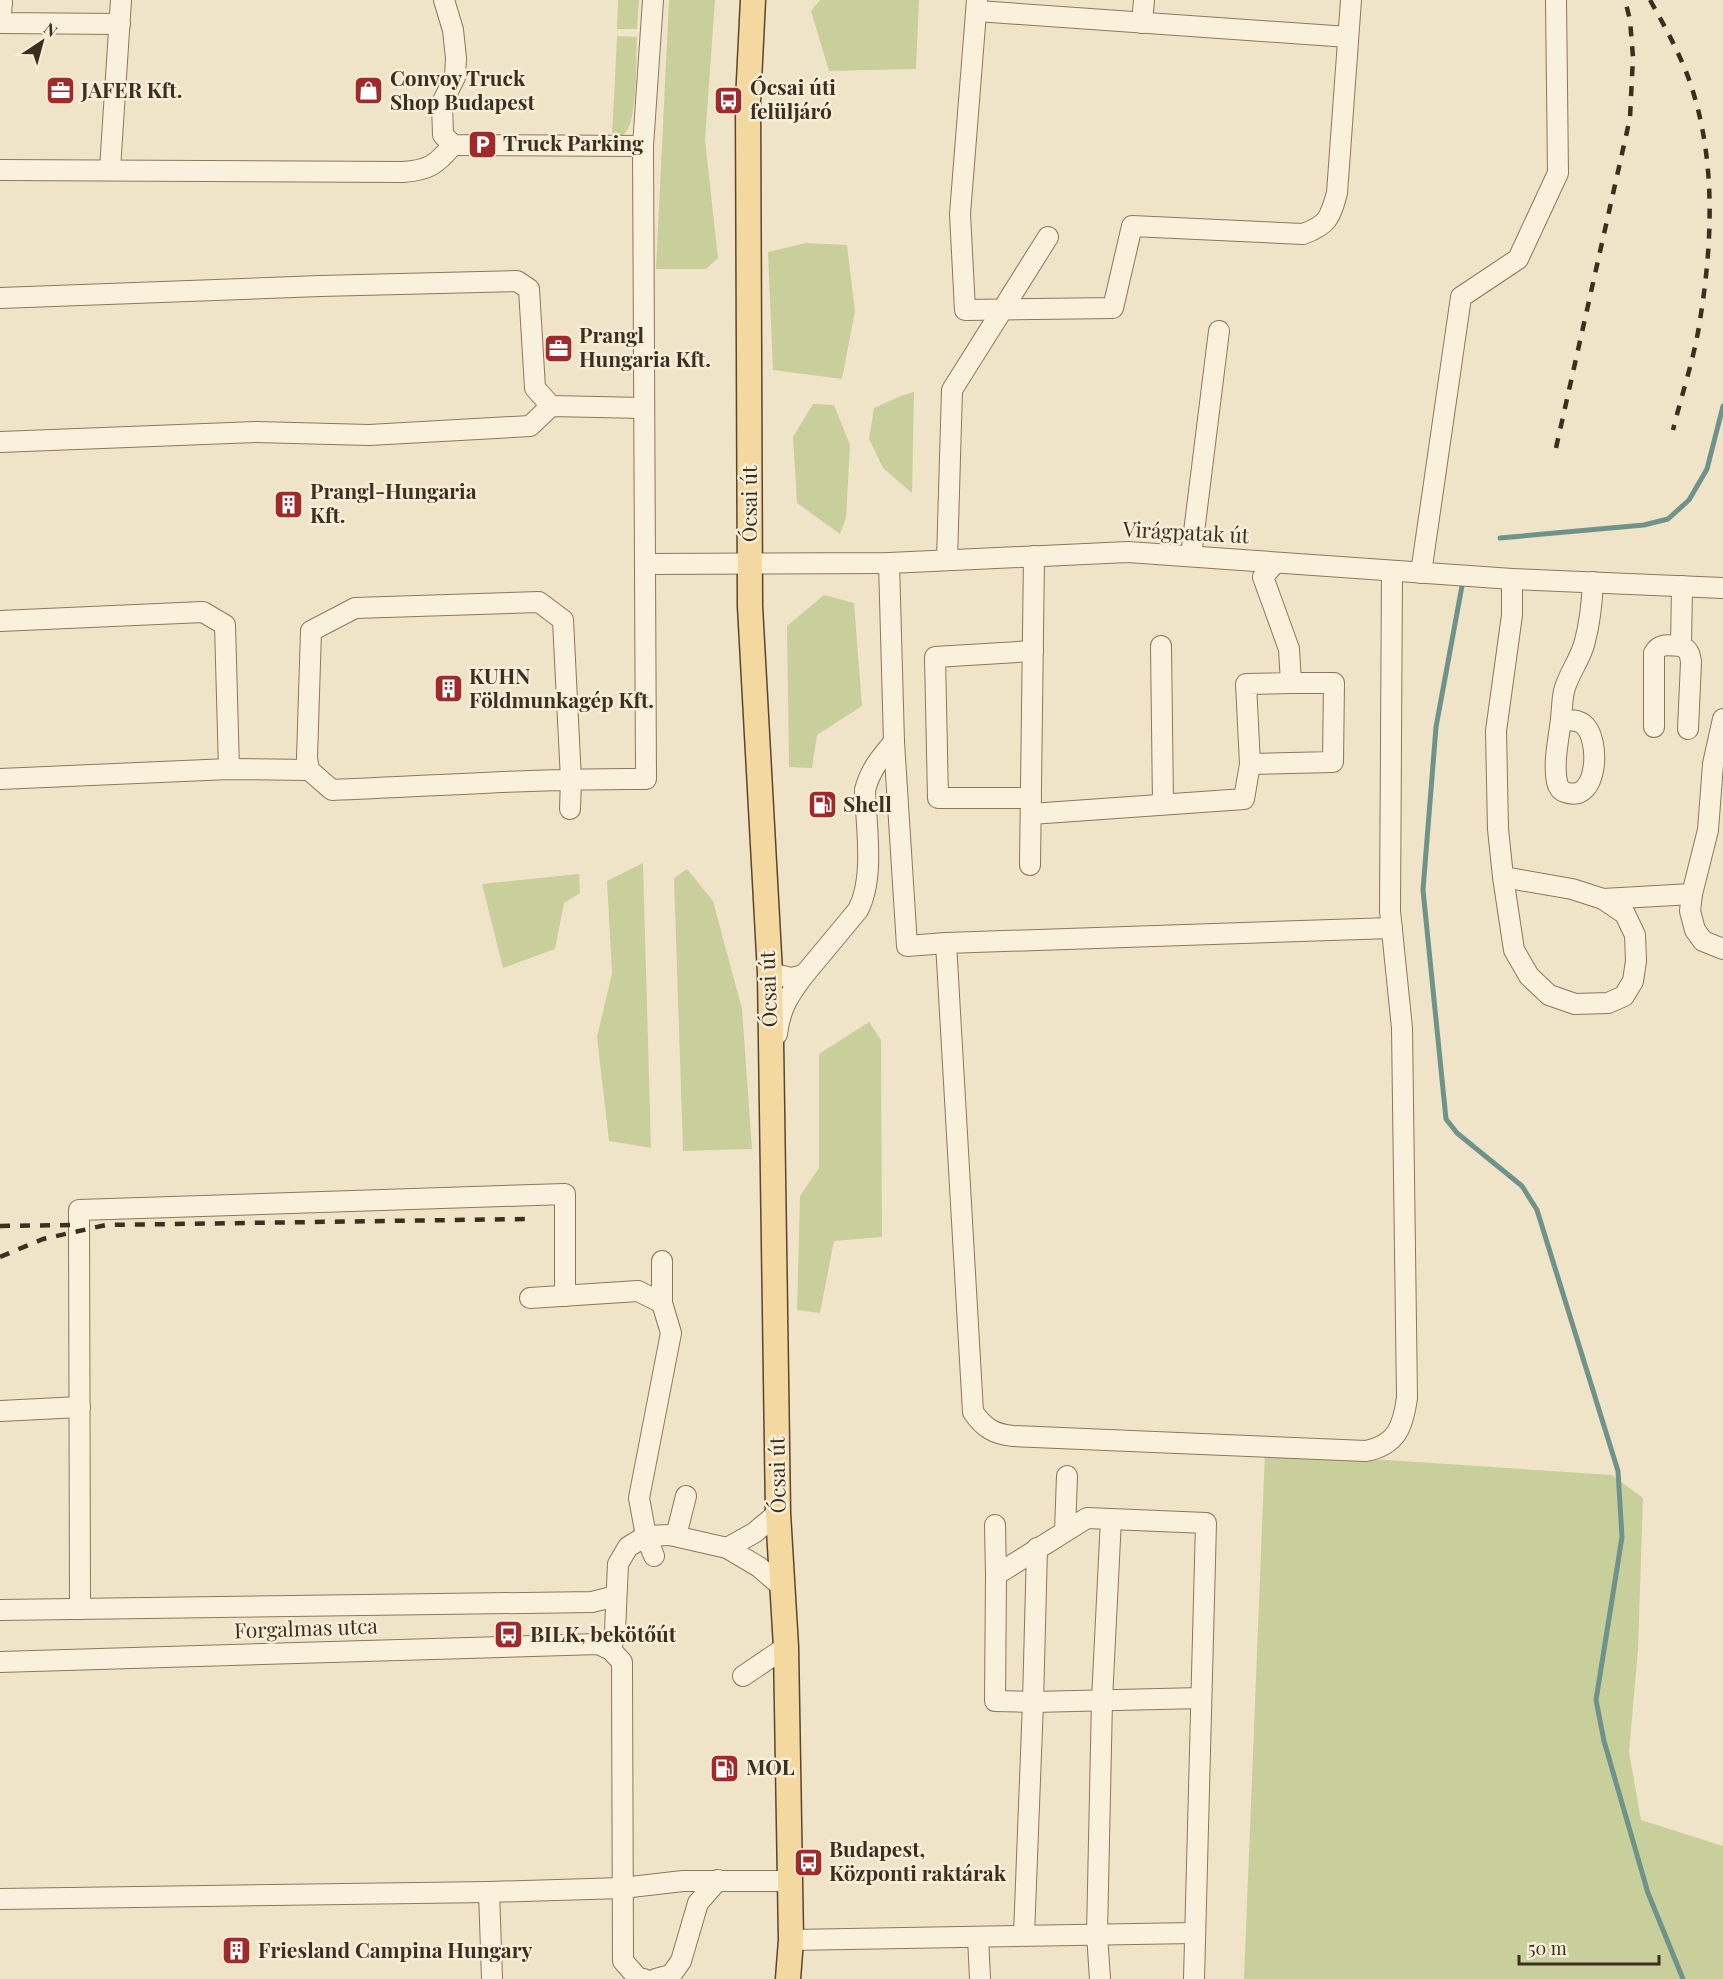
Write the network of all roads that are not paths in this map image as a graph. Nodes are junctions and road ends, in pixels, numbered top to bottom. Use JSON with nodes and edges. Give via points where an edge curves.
{"nodes":[{"id":1,"x":122,"y":0,"type":"edge"},
{"id":2,"x":444,"y":0,"type":"edge"},
{"id":3,"x":653,"y":0,"type":"edge"},
{"id":4,"x":753,"y":0,"type":"edge"},
{"id":5,"x":1144,"y":0,"type":"edge"},
{"id":6,"x":1351,"y":0,"type":"edge"},
{"id":7,"x":1556,"y":0,"type":"edge"},
{"id":8,"x":3,"y":3,"type":"dead end"},
{"id":9,"x":977,"y":5,"type":"edge"},
{"id":10,"x":1142,"y":22,"type":"junction"},
{"id":11,"x":0,"y":23,"type":"edge"},
{"id":12,"x":120,"y":24,"type":"junction"},
{"id":13,"x":0,"y":35,"type":"edge"},
{"id":14,"x":1348,"y":37,"type":"junction"},
{"id":15,"x":453,"y":145,"type":"junction"},
{"id":16,"x":643,"y":146,"type":"junction"},
{"id":17,"x":110,"y":169,"type":"junction"},
{"id":18,"x":0,"y":170,"type":"edge"},
{"id":19,"x":1048,"y":237,"type":"dead end"},
{"id":20,"x":0,"y":298,"type":"edge"},
{"id":21,"x":1003,"y":309,"type":"junction"},
{"id":22,"x":1219,"y":331,"type":"dead end"},
{"id":23,"x":551,"y":406,"type":"junction"},
{"id":24,"x":643,"y":408,"type":"junction"},
{"id":25,"x":0,"y":442,"type":"edge"},
{"id":26,"x":1034,"y":556,"type":"junction"},
{"id":27,"x":1191,"y":556,"type":"junction"},
{"id":28,"x":947,"y":560,"type":"junction"},
{"id":29,"x":888,"y":563,"type":"junction"},
{"id":30,"x":1275,"y":563,"type":"junction"},
{"id":31,"x":645,"y":564,"type":"junction"},
{"id":32,"x":751,"y":564,"type":"junction"},
{"id":33,"x":1392,"y":572,"type":"junction"},
{"id":34,"x":1421,"y":573,"type":"junction"},
{"id":35,"x":1512,"y":579,"type":"junction"},
{"id":36,"x":1593,"y":582,"type":"junction"},
{"id":37,"x":1682,"y":586,"type":"junction"},
{"id":38,"x":1723,"y":588,"type":"edge"},
{"id":39,"x":0,"y":621,"type":"edge"},
{"id":40,"x":1161,"y":646,"type":"dead end"},
{"id":41,"x":1681,"y":646,"type":"junction"},
{"id":42,"x":1033,"y":651,"type":"junction"},
{"id":43,"x":1291,"y":683,"type":"junction"},
{"id":44,"x":1723,"y":719,"type":"edge"},
{"id":45,"x":1561,"y":720,"type":"dead end"},
{"id":46,"x":1654,"y":727,"type":"dead end"},
{"id":47,"x":1688,"y":729,"type":"dead end"},
{"id":48,"x":894,"y":741,"type":"junction"},
{"id":49,"x":1250,"y":764,"type":"junction"},
{"id":50,"x":229,"y":769,"type":"junction"},
{"id":51,"x":309,"y":770,"type":"junction"},
{"id":52,"x":0,"y":779,"type":"edge"},
{"id":53,"x":571,"y":780,"type":"junction"},
{"id":54,"x":1163,"y":804,"type":"junction"},
{"id":55,"x":1031,"y":806,"type":"junction"},
{"id":56,"x":570,"y":809,"type":"dead end"},
{"id":57,"x":1030,"y":865,"type":"dead end"},
{"id":58,"x":1503,"y":877,"type":"junction"},
{"id":59,"x":1692,"y":894,"type":"junction"},
{"id":60,"x":1603,"y":899,"type":"junction"},
{"id":61,"x":1392,"y":928,"type":"junction"},
{"id":62,"x":946,"y":943,"type":"junction"},
{"id":63,"x":1723,"y":949,"type":"edge"},
{"id":64,"x":770,"y":973,"type":"junction"},
{"id":65,"x":804,"y":975,"type":"junction"},
{"id":66,"x":772,"y":1105,"type":"junction"},
{"id":67,"x":662,"y":1261,"type":"dead end"},
{"id":68,"x":566,"y":1296,"type":"junction"},
{"id":69,"x":530,"y":1298,"type":"dead end"},
{"id":70,"x":663,"y":1303,"type":"junction"},
{"id":71,"x":80,"y":1407,"type":"junction"},
{"id":72,"x":0,"y":1411,"type":"edge"},
{"id":73,"x":1067,"y":1476,"type":"dead end"},
{"id":74,"x":686,"y":1496,"type":"dead end"},
{"id":75,"x":778,"y":1513,"type":"junction"},
{"id":76,"x":1110,"y":1519,"type":"junction"},
{"id":77,"x":995,"y":1525,"type":"dead end"},
{"id":78,"x":1065,"y":1531,"type":"junction"},
{"id":79,"x":646,"y":1536,"type":"junction"},
{"id":80,"x":676,"y":1536,"type":"junction"},
{"id":81,"x":727,"y":1548,"type":"junction"},
{"id":82,"x":1038,"y":1548,"type":"junction"},
{"id":83,"x":654,"y":1556,"type":"dead end"},
{"id":84,"x":996,"y":1575,"type":"junction"},
{"id":85,"x":781,"y":1586,"type":"junction"},
{"id":86,"x":616,"y":1596,"type":"junction"},
{"id":87,"x":80,"y":1609,"type":"junction"},
{"id":88,"x":0,"y":1610,"type":"edge"},
{"id":89,"x":786,"y":1647,"type":"junction"},
{"id":90,"x":611,"y":1650,"type":"junction"},
{"id":91,"x":0,"y":1662,"type":"edge"},
{"id":92,"x":743,"y":1676,"type":"dead end"},
{"id":93,"x":1201,"y":1698,"type":"junction"},
{"id":94,"x":1102,"y":1700,"type":"junction"},
{"id":95,"x":1033,"y":1702,"type":"junction"},
{"id":96,"x":718,"y":1880,"type":"junction"},
{"id":97,"x":790,"y":1881,"type":"junction"},
{"id":98,"x":622,"y":1888,"type":"junction"},
{"id":99,"x":489,"y":1892,"type":"junction"},
{"id":100,"x":0,"y":1899,"type":"edge"},
{"id":101,"x":1194,"y":1933,"type":"junction"},
{"id":102,"x":1097,"y":1934,"type":"junction"},
{"id":103,"x":1024,"y":1935,"type":"junction"},
{"id":104,"x":978,"y":1937,"type":"junction"},
{"id":105,"x":791,"y":1940,"type":"junction"},
{"id":106,"x":492,"y":1979,"type":"edge"},
{"id":107,"x":644,"y":1979,"type":"edge"},
{"id":108,"x":656,"y":1979,"type":"edge"},
{"id":109,"x":788,"y":1979,"type":"edge"},
{"id":110,"x":980,"y":1979,"type":"edge"},
{"id":111,"x":1100,"y":1979,"type":"edge"},
{"id":112,"x":1194,"y":1979,"type":"edge"}],
"edges":[{"from":1,"to":12,"type":"street"},
{"from":2,"to":15,"type":"street","via":[[456,58],[455,77],[442,103],[443,135]]},
{"from":3,"to":16,"type":"street"},
{"from":4,"to":32,"type":"main road","name":"Ócsai út","via":[[748,101]]},
{"from":5,"to":10,"type":"street"},
{"from":6,"to":14,"type":"street"},
{"from":7,"to":34,"type":"street","via":[[1558,173],[1518,259],[1461,297]]},
{"from":8,"to":11,"type":"street"},
{"from":9,"to":10,"type":"street"},
{"from":9,"to":21,"type":"street","via":[[960,214],[965,310]]},
{"from":10,"to":14,"type":"street"},
{"from":11,"to":12,"type":"street"},
{"from":11,"to":13,"type":"street"},
{"from":12,"to":17,"type":"street"},
{"from":14,"to":21,"type":"street","via":[[1337,193],[1332,212],[1320,228],[1303,234],[1132,226],[1113,308]]},
{"from":15,"to":16,"type":"street"},
{"from":15,"to":17,"type":"street","via":[[435,165],[420,171]]},
{"from":16,"to":24,"type":"street"},
{"from":17,"to":18,"type":"street"},
{"from":19,"to":21,"type":"street"},
{"from":20,"to":23,"type":"street","via":[[517,281],[529,289],[535,388]]},
{"from":21,"to":28,"type":"street","via":[[952,390]]},
{"from":22,"to":27,"type":"street"},
{"from":23,"to":24,"type":"street"},
{"from":23,"to":25,"type":"street","via":[[530,426],[369,435],[256,432]]},
{"from":24,"to":31,"type":"street"},
{"from":26,"to":27,"type":"street","name":"Virágpatak út","via":[[1128,552]]},
{"from":26,"to":28,"type":"street","name":"Virágpatak út"},
{"from":26,"to":42,"type":"street"},
{"from":27,"to":30,"type":"street","name":"Virágpatak út"},
{"from":28,"to":29,"type":"street","name":"Virágpatak út"},
{"from":29,"to":32,"type":"street","name":"Virágpatak út"},
{"from":29,"to":48,"type":"street"},
{"from":30,"to":33,"type":"street","name":"Virágpatak út"},
{"from":30,"to":43,"type":"street","via":[[1263,577],[1289,649]]},
{"from":31,"to":32,"type":"street","name":"Virágpatak út"},
{"from":31,"to":53,"type":"street","via":[[646,779]]},
{"from":32,"to":64,"type":"main road","name":"Ócsai út"},
{"from":33,"to":34,"type":"street","name":"Virágpatak út"},
{"from":33,"to":61,"type":"street"},
{"from":34,"to":35,"type":"street","name":"Virágpatak út"},
{"from":35,"to":36,"type":"street","name":"Virágpatak út"},
{"from":35,"to":58,"type":"street","via":[[1512,615],[1496,731]]},
{"from":36,"to":37,"type":"street","name":"Virágpatak út"},
{"from":36,"to":45,"type":"street","via":[[1585,644],[1564,692]]},
{"from":37,"to":38,"type":"street","name":"Virágpatak út"},
{"from":37,"to":41,"type":"street"},
{"from":39,"to":50,"type":"street","via":[[203,612],[225,625]]},
{"from":40,"to":54,"type":"street"},
{"from":41,"to":46,"type":"street","via":[[1663,645],[1654,653]]},
{"from":41,"to":47,"type":"street","via":[[1687,649],[1691,662]]},
{"from":42,"to":55,"type":"street"},
{"from":42,"to":55,"type":"street","via":[[935,657],[938,798]]},
{"from":43,"to":49,"type":"street","via":[[1246,684]]},
{"from":43,"to":49,"type":"street","via":[[1334,683],[1333,762]]},
{"from":44,"to":59,"type":"street","via":[[1713,764],[1707,830]]},
{"from":48,"to":62,"type":"street","via":[[908,946]]},
{"from":48,"to":65,"type":"street","via":[[867,779],[868,879],[864,899]]},
{"from":49,"to":54,"type":"street","via":[[1244,799]]},
{"from":50,"to":51,"type":"street"},
{"from":50,"to":52,"type":"street"},
{"from":51,"to":53,"type":"street","via":[[332,790]]},
{"from":51,"to":53,"type":"street","via":[[311,631],[355,608],[538,602],[563,620]]},
{"from":53,"to":56,"type":"street"},
{"from":54,"to":55,"type":"street"},
{"from":55,"to":57,"type":"street"},
{"from":58,"to":60,"type":"street","via":[[1572,889]]},
{"from":58,"to":60,"type":"street","via":[[1514,951],[1529,976],[1549,995],[1575,1004],[1608,1003],[1624,996],[1633,981],[1635,935],[1624,914]]},
{"from":59,"to":60,"type":"street"},
{"from":59,"to":63,"type":"street","via":[[1690,911],[1695,930],[1703,941]]},
{"from":61,"to":62,"type":"street"},
{"from":61,"to":62,"type":"street","via":[[1402,1028],[1407,1398],[1398,1433],[1379,1449],[1366,1451],[1013,1436],[989,1430],[980,1422],[973,1412]]},
{"from":64,"to":65,"type":"street","via":[[791,978]]},
{"from":64,"to":66,"type":"main road","name":"Ócsai út"},
{"from":65,"to":66,"type":"street","via":[[780,1014]]},
{"from":66,"to":75,"type":"main road","name":"Ócsai út"},
{"from":67,"to":70,"type":"street"},
{"from":68,"to":69,"type":"street"},
{"from":68,"to":70,"type":"street","via":[[638,1291]]},
{"from":68,"to":71,"type":"street","via":[[565,1194],[79,1210]]},
{"from":70,"to":79,"type":"street","via":[[671,1333],[639,1498]]},
{"from":71,"to":72,"type":"street"},
{"from":71,"to":87,"type":"street"},
{"from":73,"to":78,"type":"street"},
{"from":74,"to":80,"type":"street"},
{"from":75,"to":81,"type":"street"},
{"from":75,"to":85,"type":"main road","name":"Ócsai út"},
{"from":76,"to":78,"type":"street","via":[[1087,1518]]},
{"from":76,"to":93,"type":"street","via":[[1206,1523]]},
{"from":76,"to":94,"type":"street"},
{"from":77,"to":84,"type":"street"},
{"from":78,"to":82,"type":"street"},
{"from":79,"to":80,"type":"street"},
{"from":79,"to":83,"type":"street"},
{"from":79,"to":86,"type":"street","via":[[628,1547],[618,1564]]},
{"from":80,"to":81,"type":"street"},
{"from":81,"to":85,"type":"street"},
{"from":82,"to":84,"type":"street"},
{"from":82,"to":95,"type":"street"},
{"from":84,"to":95,"type":"street","via":[[995,1701]]},
{"from":85,"to":89,"type":"main road","name":"Ócsai út"},
{"from":86,"to":87,"type":"street","via":[[592,1602]]},
{"from":86,"to":90,"type":"street"},
{"from":87,"to":88,"type":"street"},
{"from":89,"to":92,"type":"street"},
{"from":89,"to":97,"type":"main road","name":"Ócsai út"},
{"from":90,"to":91,"type":"street","name":"Forgalmas utca","via":[[598,1644]]},
{"from":90,"to":98,"type":"street","via":[[622,1662]]},
{"from":93,"to":94,"type":"street"},
{"from":93,"to":101,"type":"street"},
{"from":94,"to":95,"type":"street"},
{"from":94,"to":102,"type":"street"},
{"from":95,"to":103,"type":"street"},
{"from":96,"to":97,"type":"street"},
{"from":96,"to":98,"type":"street"},
{"from":96,"to":108,"type":"street","via":[[698,1903],[681,1961],[671,1975]]},
{"from":97,"to":105,"type":"main road","name":"Ócsai út"},
{"from":98,"to":99,"type":"street"},
{"from":98,"to":107,"type":"street","via":[[623,1960],[638,1978]]},
{"from":99,"to":100,"type":"street"},
{"from":99,"to":106,"type":"street"},
{"from":101,"to":102,"type":"street"},
{"from":101,"to":112,"type":"street"},
{"from":102,"to":103,"type":"street"},
{"from":102,"to":111,"type":"street"},
{"from":103,"to":104,"type":"street"},
{"from":104,"to":105,"type":"street"},
{"from":104,"to":110,"type":"street"},
{"from":105,"to":109,"type":"main road","name":"Ócsai út"}]}
